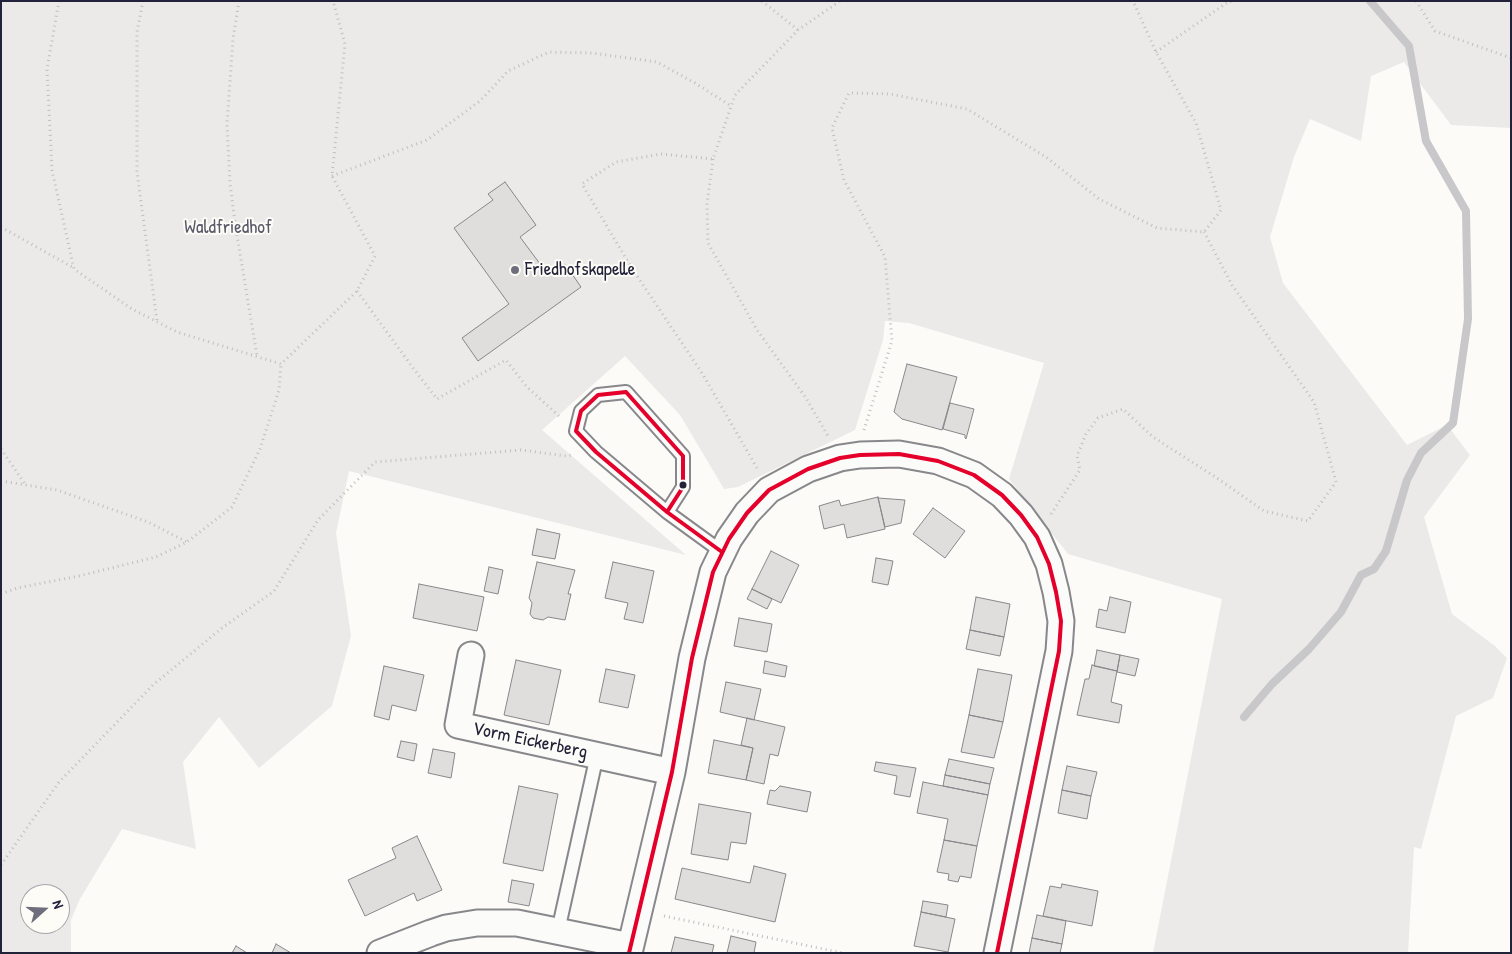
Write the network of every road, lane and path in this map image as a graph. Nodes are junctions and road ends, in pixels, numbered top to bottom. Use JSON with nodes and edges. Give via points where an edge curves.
{"nodes":[{"id":1,"x":59,"y":1,"type":"edge"},
{"id":2,"x":143,"y":1,"type":"edge"},
{"id":3,"x":239,"y":1,"type":"edge"},
{"id":4,"x":333,"y":1,"type":"edge"},
{"id":5,"x":762,"y":1,"type":"edge"},
{"id":6,"x":840,"y":1,"type":"edge"},
{"id":7,"x":1133,"y":1,"type":"edge"},
{"id":8,"x":1233,"y":1,"type":"edge"},
{"id":9,"x":1416,"y":1,"type":"edge"},
{"id":10,"x":798,"y":30,"type":"junction"},
{"id":11,"x":1156,"y":52,"type":"junction"},
{"id":12,"x":1511,"y":58,"type":"edge"},
{"id":13,"x":731,"y":106,"type":"junction"},
{"id":14,"x":713,"y":159,"type":"junction"},
{"id":15,"x":332,"y":176,"type":"junction"},
{"id":16,"x":1,"y":227,"type":"edge"},
{"id":17,"x":1204,"y":232,"type":"junction"},
{"id":18,"x":74,"y":269,"type":"junction"},
{"id":19,"x":357,"y":291,"type":"junction"},
{"id":20,"x":157,"y":321,"type":"junction"},
{"id":21,"x":257,"y":356,"type":"junction"},
{"id":22,"x":281,"y":364,"type":"junction"},
{"id":23,"x":576,"y":431,"type":"junction"},
{"id":24,"x":1,"y":449,"type":"edge"},
{"id":25,"x":596,"y":452,"type":"junction"},
{"id":26,"x":850,"y":457,"type":"junction"},
{"id":27,"x":1,"y":481,"type":"edge"},
{"id":28,"x":25,"y":485,"type":"junction"},
{"id":29,"x":769,"y":490,"type":"junction"},
{"id":30,"x":667,"y":512,"type":"junction"},
{"id":31,"x":1037,"y":537,"type":"junction"},
{"id":32,"x":188,"y":542,"type":"junction"},
{"id":33,"x":722,"y":552,"type":"junction"},
{"id":34,"x":1,"y":594,"type":"edge"},
{"id":35,"x":471,"y":655,"type":"dead end"},
{"id":36,"x":597,"y":755,"type":"junction"},
{"id":37,"x":672,"y":772,"type":"junction"},
{"id":38,"x":1,"y":865,"type":"edge"},
{"id":39,"x":638,"y":910,"type":"junction"},
{"id":40,"x":558,"y":931,"type":"junction"},
{"id":41,"x":630,"y":949,"type":"edge"},
{"id":42,"x":380,"y":953,"type":"edge"},
{"id":43,"x":843,"y":953,"type":"edge"},
{"id":44,"x":997,"y":953,"type":"edge"}],
"edges":[{"from":1,"to":18,"type":"path","via":[[47,69],[52,170]]},
{"from":2,"to":20,"type":"path","via":[[137,32],[137,172]]},
{"from":3,"to":21,"type":"path","via":[[227,124],[235,222]]},
{"from":4,"to":15,"type":"path","via":[[344,44]]},
{"from":5,"to":10,"type":"path"},
{"from":6,"to":10,"type":"path"},
{"from":7,"to":11,"type":"path"},
{"from":8,"to":11,"type":"path"},
{"from":9,"to":12,"type":"path","via":[[1435,31]]},
{"from":10,"to":13,"type":"path","via":[[735,95]]},
{"from":11,"to":17,"type":"path","via":[[1196,123],[1221,210]]},
{"from":13,"to":14,"type":"path"},
{"from":13,"to":15,"type":"path","via":[[657,62],[592,53],[549,52],[508,71],[480,101],[427,140]]},
{"from":14,"to":26,"type":"path","via":[[707,204],[708,243],[757,330]]},
{"from":14,"to":29,"type":"path","via":[[661,154],[616,162],[582,184],[631,267],[702,373]]},
{"from":15,"to":19,"type":"path","via":[[376,256]]},
{"from":16,"to":18,"type":"path"},
{"from":17,"to":26,"type":"path","via":[[1157,228],[1099,199],[1046,157],[967,109],[890,94],[849,92],[832,128],[844,180],[885,256],[892,340],[860,441]]},
{"from":17,"to":31,"type":"path","via":[[1232,285],[1314,402],[1336,482],[1308,521],[1264,511],[1153,437],[1123,409],[1098,418],[1086,434],[1077,456],[1080,470]]},
{"from":18,"to":20,"type":"path","via":[[132,309]]},
{"from":19,"to":22,"type":"path"},
{"from":19,"to":23,"type":"path","via":[[437,399],[506,360],[526,386]]},
{"from":20,"to":21,"type":"path","via":[[177,332]]},
{"from":21,"to":22,"type":"path"},
{"from":22,"to":32,"type":"path","via":[[280,390],[260,449],[232,507]]},
{"from":23,"to":25,"type":"lane"},
{"from":23,"to":30,"type":"lane","via":[[581,411],[598,395],[626,392],[683,456],[683,487]]},
{"from":24,"to":28,"type":"path"},
{"from":25,"to":30,"type":"lane"},
{"from":25,"to":38,"type":"path","via":[[566,456],[521,450],[375,462],[318,520],[274,591],[222,628],[153,685],[59,782]]},
{"from":26,"to":29,"type":"street","via":[[808,469]]},
{"from":26,"to":31,"type":"street","via":[[899,454],[938,461],[974,475],[1002,496]]},
{"from":27,"to":28,"type":"path"},
{"from":28,"to":32,"type":"path","via":[[57,490],[106,506]]},
{"from":29,"to":33,"type":"street","via":[[747,513]]},
{"from":30,"to":33,"type":"lane"},
{"from":31,"to":44,"type":"street","via":[[1049,564],[1056,592],[1061,621],[1059,651]]},
{"from":32,"to":34,"type":"path","via":[[156,557]]},
{"from":33,"to":37,"type":"street","via":[[713,572],[692,658]]},
{"from":35,"to":36,"type":"street","name":"Vorm Eickerberg","via":[[458,725]]},
{"from":36,"to":37,"type":"street","name":"Vorm Eickerberg"},
{"from":36,"to":40,"type":"lane"},
{"from":37,"to":39,"type":"street"},
{"from":39,"to":41,"type":"street"},
{"from":39,"to":43,"type":"path"},
{"from":40,"to":41,"type":"street"},
{"from":40,"to":42,"type":"street","via":[[516,923],[478,923],[431,933]]}]}
